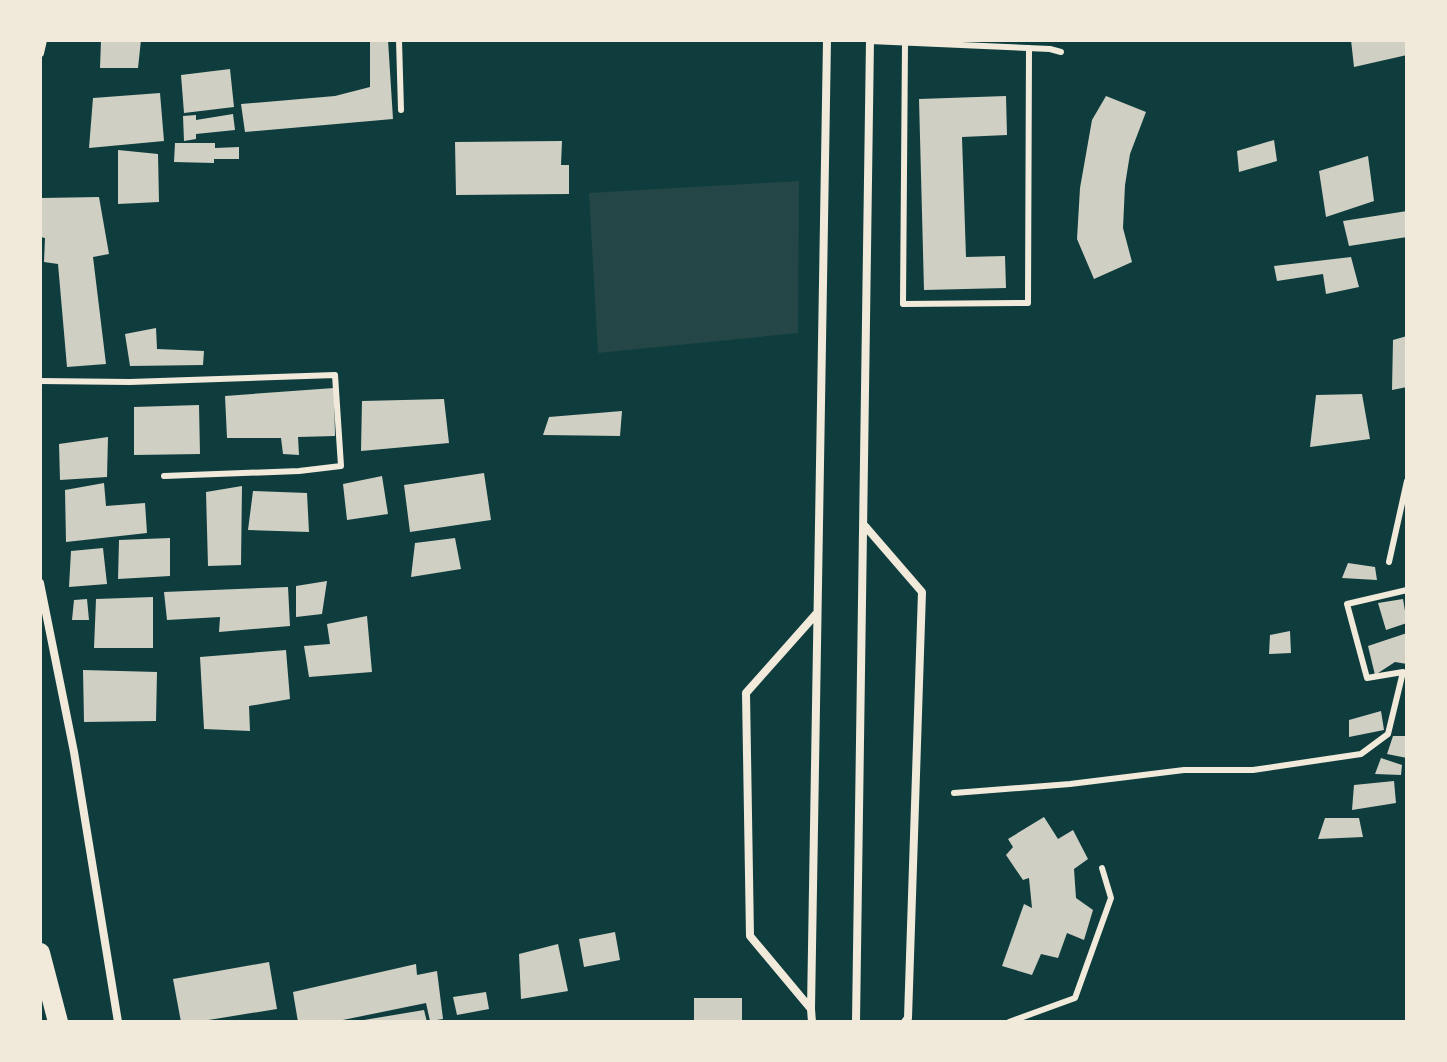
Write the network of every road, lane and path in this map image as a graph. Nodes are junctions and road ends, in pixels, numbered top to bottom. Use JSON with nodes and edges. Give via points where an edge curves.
{"nodes":[{"id":1,"x":43,"y":40,"type":"edge"},
{"id":2,"x":399,"y":40,"type":"edge"},
{"id":3,"x":827,"y":40,"type":"edge"},
{"id":4,"x":870,"y":40,"type":"edge"},
{"id":5,"x":905,"y":42,"type":"junction"},
{"id":6,"x":1029,"y":48,"type":"junction"},
{"id":7,"x":1061,"y":52,"type":"dead end"},
{"id":8,"x":40,"y":53,"type":"edge"},
{"id":9,"x":401,"y":110,"type":"dead end"},
{"id":10,"x":40,"y":381,"type":"edge"},
{"id":11,"x":164,"y":476,"type":"dead end"},
{"id":12,"x":1407,"y":481,"type":"edge"},
{"id":13,"x":864,"y":525,"type":"junction"},
{"id":14,"x":1389,"y":562,"type":"dead end"},
{"id":15,"x":40,"y":583,"type":"edge"},
{"id":16,"x":1407,"y":590,"type":"edge"},
{"id":17,"x":818,"y":613,"type":"junction"},
{"id":18,"x":954,"y":793,"type":"dead end"},
{"id":19,"x":1102,"y":868,"type":"dead end"},
{"id":20,"x":40,"y":953,"type":"edge"},
{"id":21,"x":811,"y":1009,"type":"junction"},
{"id":22,"x":58,"y":1022,"type":"edge"},
{"id":23,"x":118,"y":1022,"type":"edge"},
{"id":24,"x":812,"y":1022,"type":"edge"},
{"id":25,"x":856,"y":1022,"type":"edge"},
{"id":26,"x":905,"y":1022,"type":"edge"},
{"id":27,"x":1009,"y":1022,"type":"edge"}],
"edges":[{"from":1,"to":8,"type":"street"},
{"from":2,"to":9,"type":"lane"},
{"from":3,"to":17,"type":"street"},
{"from":4,"to":5,"type":"lane"},
{"from":4,"to":13,"type":"street"},
{"from":5,"to":6,"type":"lane"},
{"from":5,"to":6,"type":"lane","via":[[903,304],[1028,303]]},
{"from":6,"to":7,"type":"lane"},
{"from":10,"to":11,"type":"lane","via":[[335,375],[341,466]]},
{"from":12,"to":14,"type":"lane"},
{"from":13,"to":25,"type":"street"},
{"from":13,"to":26,"type":"street","via":[[922,592]]},
{"from":15,"to":23,"type":"street"},
{"from":16,"to":18,"type":"lane","via":[[1347,604],[1367,678],[1403,672],[1388,734],[1361,754],[1253,770],[1184,770]]},
{"from":17,"to":21,"type":"street"},
{"from":17,"to":21,"type":"street","via":[[746,693],[750,936]]},
{"from":19,"to":27,"type":"lane","via":[[1111,898],[1075,998]]},
{"from":20,"to":22,"type":"main road"},
{"from":21,"to":24,"type":"street"}]}
